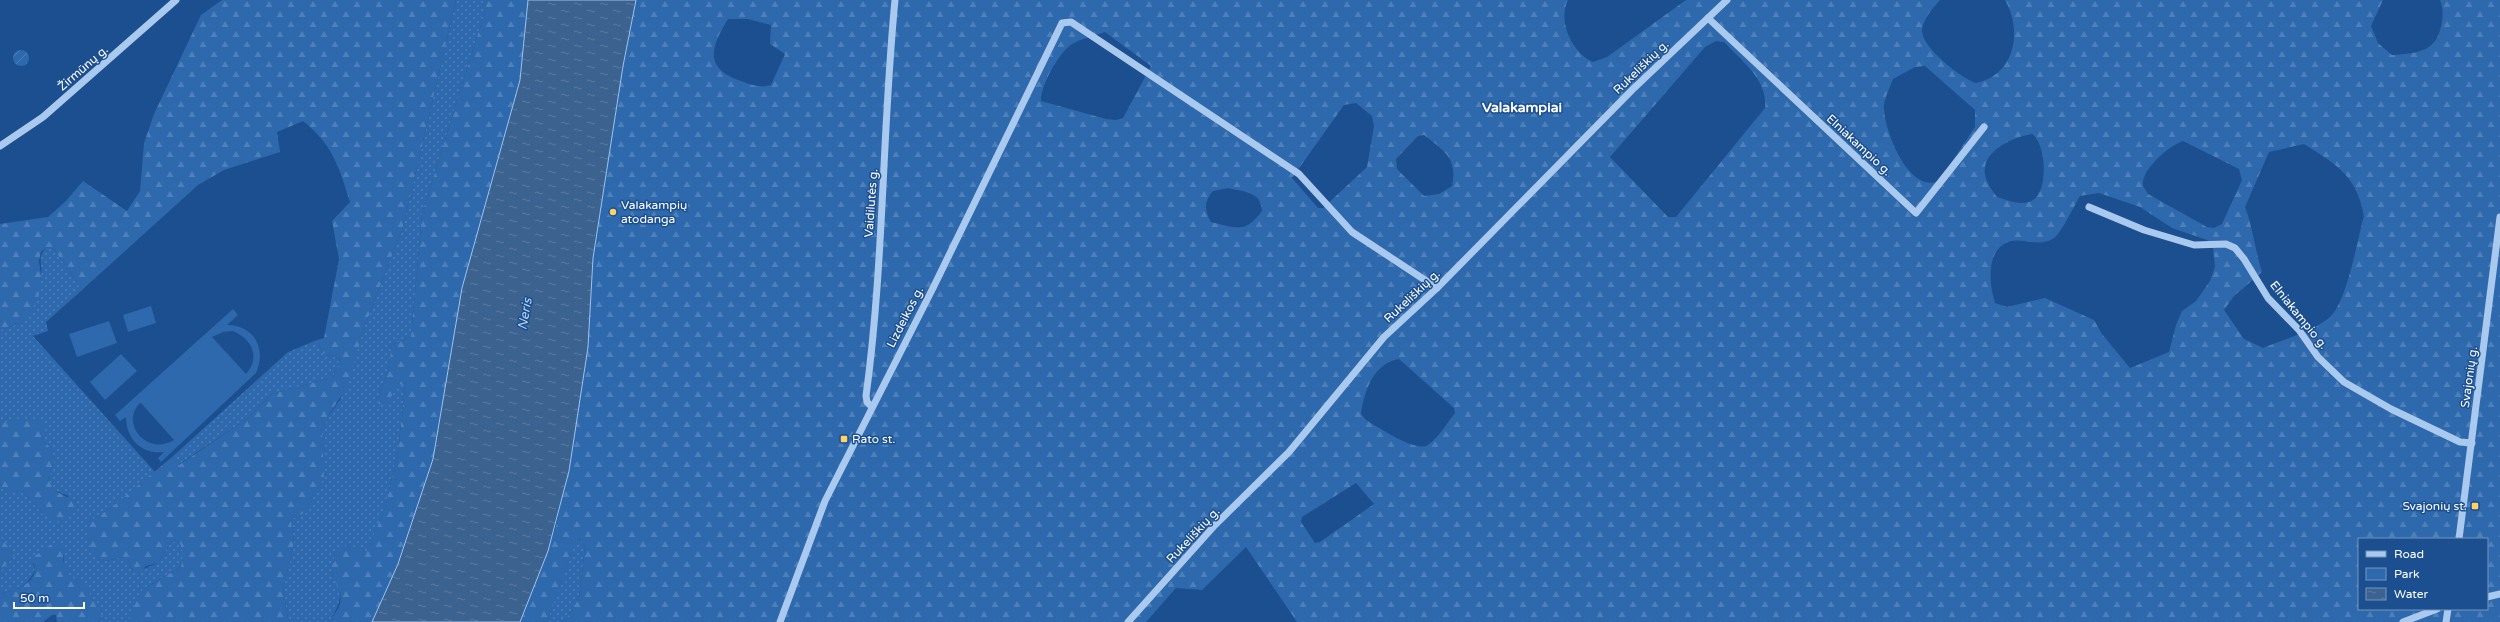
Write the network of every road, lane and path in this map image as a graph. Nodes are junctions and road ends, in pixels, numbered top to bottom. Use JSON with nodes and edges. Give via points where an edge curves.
{"nodes":[{"id":1,"x":176,"y":0,"type":"edge"},
{"id":2,"x":896,"y":0,"type":"edge"},
{"id":3,"x":1727,"y":0,"type":"edge"},
{"id":4,"x":1708,"y":18,"type":"junction"},
{"id":5,"x":1984,"y":127,"type":"dead end"},
{"id":6,"x":0,"y":146,"type":"edge"},
{"id":7,"x":2089,"y":207,"type":"dead end"},
{"id":8,"x":2500,"y":217,"type":"edge"},
{"id":9,"x":1437,"y":288,"type":"junction"},
{"id":10,"x":871,"y":406,"type":"junction"},
{"id":11,"x":2472,"y":443,"type":"junction"},
{"id":12,"x":2459,"y":538,"type":"edge"},
{"id":13,"x":2500,"y":594,"type":"edge"},
{"id":14,"x":2488,"y":596,"type":"edge"},
{"id":15,"x":2434,"y":610,"type":"edge"},
{"id":16,"x":2448,"y":610,"type":"edge"},
{"id":17,"x":780,"y":622,"type":"edge"},
{"id":18,"x":1128,"y":622,"type":"edge"},
{"id":19,"x":2403,"y":622,"type":"edge"},
{"id":20,"x":2446,"y":622,"type":"edge"}],
"edges":[{"from":1,"to":6,"type":"street","name":"Žirmūnų g.","via":[[43,117]]},
{"from":2,"to":10,"type":"street","name":"Vaidilutės g.","via":[[889,61],[873,334],[866,396]]},
{"from":3,"to":4,"type":"street","name":"Rukeliškių g."},
{"from":4,"to":5,"type":"street","name":"Elniakampio g.","via":[[1916,213]]},
{"from":4,"to":9,"type":"street","name":"Rukeliškių g.","via":[[1632,90]]},
{"from":7,"to":11,"type":"street","name":"Elniakampio g.","via":[[2144,230],[2194,245],[2226,244],[2235,248],[2268,298],[2299,330],[2318,357],[2344,382],[2460,442]]},
{"from":8,"to":11,"type":"street","name":"Svajonių g."},
{"from":9,"to":10,"type":"street","name":"Lizdeikos g.","via":[[1352,232],[1299,174],[1071,22],[1062,23],[934,286]]},
{"from":9,"to":18,"type":"street","name":"Rukeliškių g.","via":[[1384,337],[1288,452]]},
{"from":10,"to":17,"type":"street","name":"Lizdeikos g.","via":[[825,501]]},
{"from":11,"to":12,"type":"street","name":"Svajonių g."},
{"from":13,"to":14,"type":"street"},
{"from":15,"to":19,"type":"street"},
{"from":16,"to":20,"type":"street"}]}
